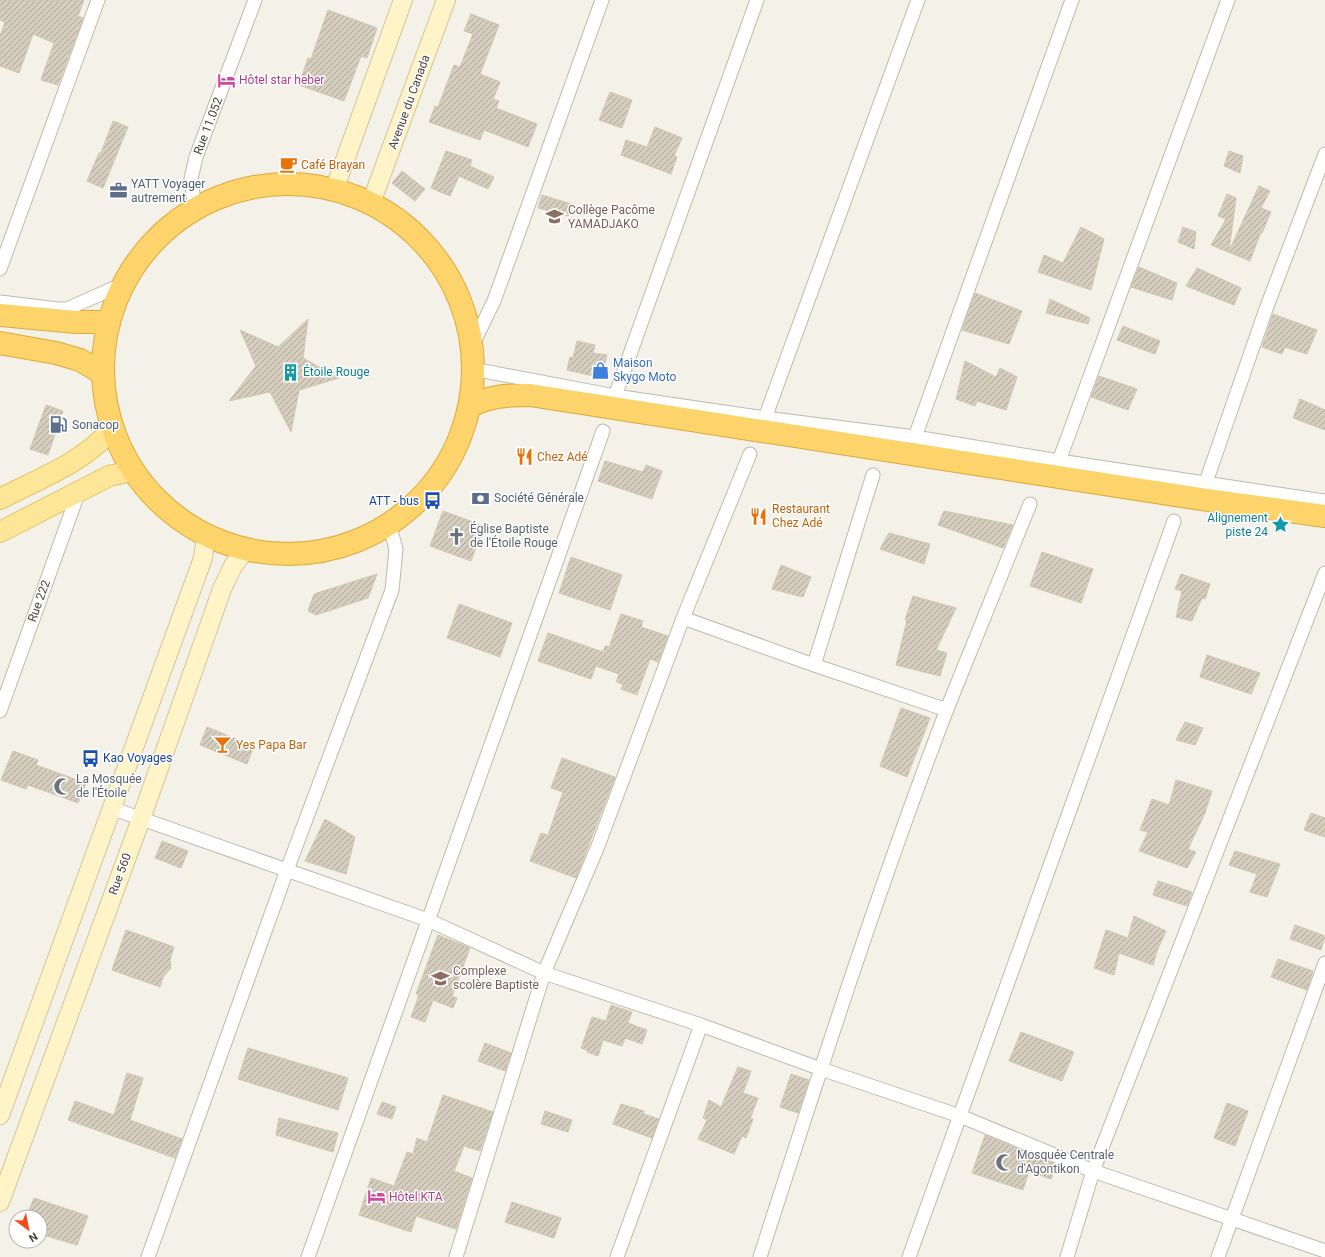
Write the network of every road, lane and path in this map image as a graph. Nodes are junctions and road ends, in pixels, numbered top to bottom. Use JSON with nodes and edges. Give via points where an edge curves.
{"nodes":[{"id":1,"x":98,"y":0,"type":"edge"},
{"id":2,"x":255,"y":0,"type":"edge"},
{"id":3,"x":403,"y":0,"type":"edge"},
{"id":4,"x":446,"y":0,"type":"edge"},
{"id":5,"x":602,"y":0,"type":"edge"},
{"id":6,"x":758,"y":0,"type":"edge"},
{"id":7,"x":918,"y":0,"type":"edge"},
{"id":8,"x":1072,"y":0,"type":"edge"},
{"id":9,"x":1228,"y":0,"type":"edge"},
{"id":10,"x":1325,"y":154,"type":"edge"},
{"id":11,"x":334,"y":190,"type":"junction"},
{"id":12,"x":371,"y":203,"type":"junction"},
{"id":13,"x":195,"y":209,"type":"junction"},
{"id":14,"x":0,"y":269,"type":"edge"},
{"id":15,"x":123,"y":284,"type":"junction"},
{"id":16,"x":0,"y":302,"type":"edge"},
{"id":17,"x":0,"y":315,"type":"edge"},
{"id":18,"x":108,"y":322,"type":"junction"},
{"id":19,"x":0,"y":343,"type":"edge"},
{"id":20,"x":472,"y":346,"type":"junction"},
{"id":21,"x":473,"y":369,"type":"junction"},
{"id":22,"x":102,"y":373,"type":"junction"},
{"id":23,"x":615,"y":396,"type":"junction"},
{"id":24,"x":469,"y":408,"type":"junction"},
{"id":25,"x":765,"y":418,"type":"junction"},
{"id":26,"x":112,"y":429,"type":"junction"},
{"id":27,"x":603,"y":431,"type":"dead end"},
{"id":28,"x":915,"y":437,"type":"junction"},
{"id":29,"x":750,"y":454,"type":"dead end"},
{"id":30,"x":1059,"y":461,"type":"junction"},
{"id":31,"x":132,"y":471,"type":"junction"},
{"id":32,"x":872,"y":475,"type":"dead end"},
{"id":33,"x":1206,"y":482,"type":"junction"},
{"id":34,"x":79,"y":491,"type":"junction"},
{"id":35,"x":0,"y":499,"type":"edge"},
{"id":36,"x":1325,"y":501,"type":"edge"},
{"id":37,"x":1030,"y":504,"type":"dead end"},
{"id":38,"x":1325,"y":516,"type":"edge"},
{"id":39,"x":1174,"y":521,"type":"dead end"},
{"id":40,"x":389,"y":524,"type":"junction"},
{"id":41,"x":0,"y":532,"type":"edge"},
{"id":42,"x":206,"y":536,"type":"junction"},
{"id":43,"x":245,"y":550,"type":"junction"},
{"id":44,"x":1325,"y":573,"type":"edge"},
{"id":45,"x":684,"y":618,"type":"junction"},
{"id":46,"x":814,"y":665,"type":"junction"},
{"id":47,"x":947,"y":710,"type":"junction"},
{"id":48,"x":0,"y":711,"type":"edge"},
{"id":49,"x":111,"y":808,"type":"junction"},
{"id":50,"x":141,"y":819,"type":"junction"},
{"id":51,"x":287,"y":870,"type":"junction"},
{"id":52,"x":428,"y":920,"type":"junction"},
{"id":53,"x":1325,"y":963,"type":"edge"},
{"id":54,"x":544,"y":973,"type":"junction"},
{"id":55,"x":701,"y":1025,"type":"junction"},
{"id":56,"x":821,"y":1069,"type":"junction"},
{"id":57,"x":0,"y":1115,"type":"edge"},
{"id":58,"x":960,"y":1116,"type":"junction"},
{"id":59,"x":1093,"y":1171,"type":"junction"},
{"id":60,"x":0,"y":1200,"type":"edge"},
{"id":61,"x":1232,"y":1217,"type":"junction"},
{"id":62,"x":1325,"y":1251,"type":"edge"},
{"id":63,"x":148,"y":1257,"type":"edge"},
{"id":64,"x":308,"y":1257,"type":"edge"},
{"id":65,"x":456,"y":1257,"type":"edge"},
{"id":66,"x":617,"y":1257,"type":"edge"},
{"id":67,"x":760,"y":1257,"type":"edge"},
{"id":68,"x":909,"y":1257,"type":"edge"},
{"id":69,"x":1066,"y":1257,"type":"edge"},
{"id":70,"x":1218,"y":1257,"type":"edge"}],
"edges":[{"from":1,"to":14,"type":"street"},
{"from":2,"to":13,"type":"street","name":"Rue 11.052","via":[[196,157],[191,179]]},
{"from":3,"to":11,"type":"main road"},
{"from":4,"to":12,"type":"main road","name":"Avenue du Canada"},
{"from":5,"to":20,"type":"street","via":[[494,301]]},
{"from":6,"to":23,"type":"street"},
{"from":7,"to":25,"type":"street"},
{"from":8,"to":28,"type":"street"},
{"from":9,"to":30,"type":"street"},
{"from":10,"to":33,"type":"street","via":[[1266,309]]},
{"from":11,"to":12,"type":"highway"},
{"from":11,"to":13,"type":"highway","via":[[298,184],[262,186],[228,194]]},
{"from":12,"to":20,"type":"highway","via":[[411,230],[439,262],[460,299]]},
{"from":13,"to":15,"type":"highway","via":[[173,224],[154,242]]},
{"from":15,"to":16,"type":"street","via":[[67,309]]},
{"from":15,"to":18,"type":"highway"},
{"from":17,"to":18,"type":"highway","via":[[76,322]]},
{"from":18,"to":22,"type":"highway","via":[[103,347]]},
{"from":19,"to":22,"type":"highway","via":[[56,352],[80,360]]},
{"from":20,"to":21,"type":"highway"},
{"from":21,"to":23,"type":"street"},
{"from":21,"to":24,"type":"highway"},
{"from":22,"to":26,"type":"highway","via":[[104,401]]},
{"from":23,"to":25,"type":"street"},
{"from":24,"to":38,"type":"highway","via":[[490,398],[530,395]]},
{"from":24,"to":40,"type":"highway","via":[[456,445],[439,475],[416,502]]},
{"from":25,"to":28,"type":"street"},
{"from":26,"to":31,"type":"highway"},
{"from":26,"to":35,"type":"main road","via":[[78,458]]},
{"from":27,"to":52,"type":"street"},
{"from":28,"to":30,"type":"street"},
{"from":29,"to":45,"type":"street"},
{"from":30,"to":33,"type":"street"},
{"from":31,"to":34,"type":"main road","via":[[109,476]]},
{"from":31,"to":42,"type":"highway","via":[[146,490],[168,511]]},
{"from":32,"to":46,"type":"street"},
{"from":33,"to":36,"type":"street"},
{"from":34,"to":41,"type":"main road"},
{"from":34,"to":48,"type":"street","name":"Rue 222"},
{"from":37,"to":47,"type":"street"},
{"from":39,"to":58,"type":"street"},
{"from":40,"to":43,"type":"highway","via":[[359,539],[320,551],[278,554]]},
{"from":40,"to":51,"type":"street","via":[[396,550],[392,590]]},
{"from":42,"to":43,"type":"highway"},
{"from":42,"to":49,"type":"main road","via":[[203,558]]},
{"from":43,"to":50,"type":"main road","name":"Rue 560","via":[[233,566],[222,589]]},
{"from":44,"to":59,"type":"street"},
{"from":45,"to":46,"type":"street"},
{"from":45,"to":54,"type":"street","via":[[598,846]]},
{"from":46,"to":47,"type":"street"},
{"from":47,"to":56,"type":"street"},
{"from":49,"to":50,"type":"street"},
{"from":49,"to":57,"type":"main road"},
{"from":50,"to":51,"type":"street"},
{"from":50,"to":60,"type":"main road","name":"Rue 560"},
{"from":51,"to":52,"type":"street"},
{"from":51,"to":63,"type":"street"},
{"from":52,"to":54,"type":"street"},
{"from":52,"to":64,"type":"street"},
{"from":53,"to":61,"type":"street"},
{"from":54,"to":55,"type":"street"},
{"from":54,"to":65,"type":"street"},
{"from":55,"to":56,"type":"street"},
{"from":55,"to":66,"type":"street"},
{"from":56,"to":58,"type":"street"},
{"from":56,"to":67,"type":"street"},
{"from":58,"to":59,"type":"street"},
{"from":58,"to":68,"type":"street"},
{"from":59,"to":61,"type":"street"},
{"from":59,"to":69,"type":"street"},
{"from":61,"to":62,"type":"street"},
{"from":61,"to":70,"type":"street"}]}
